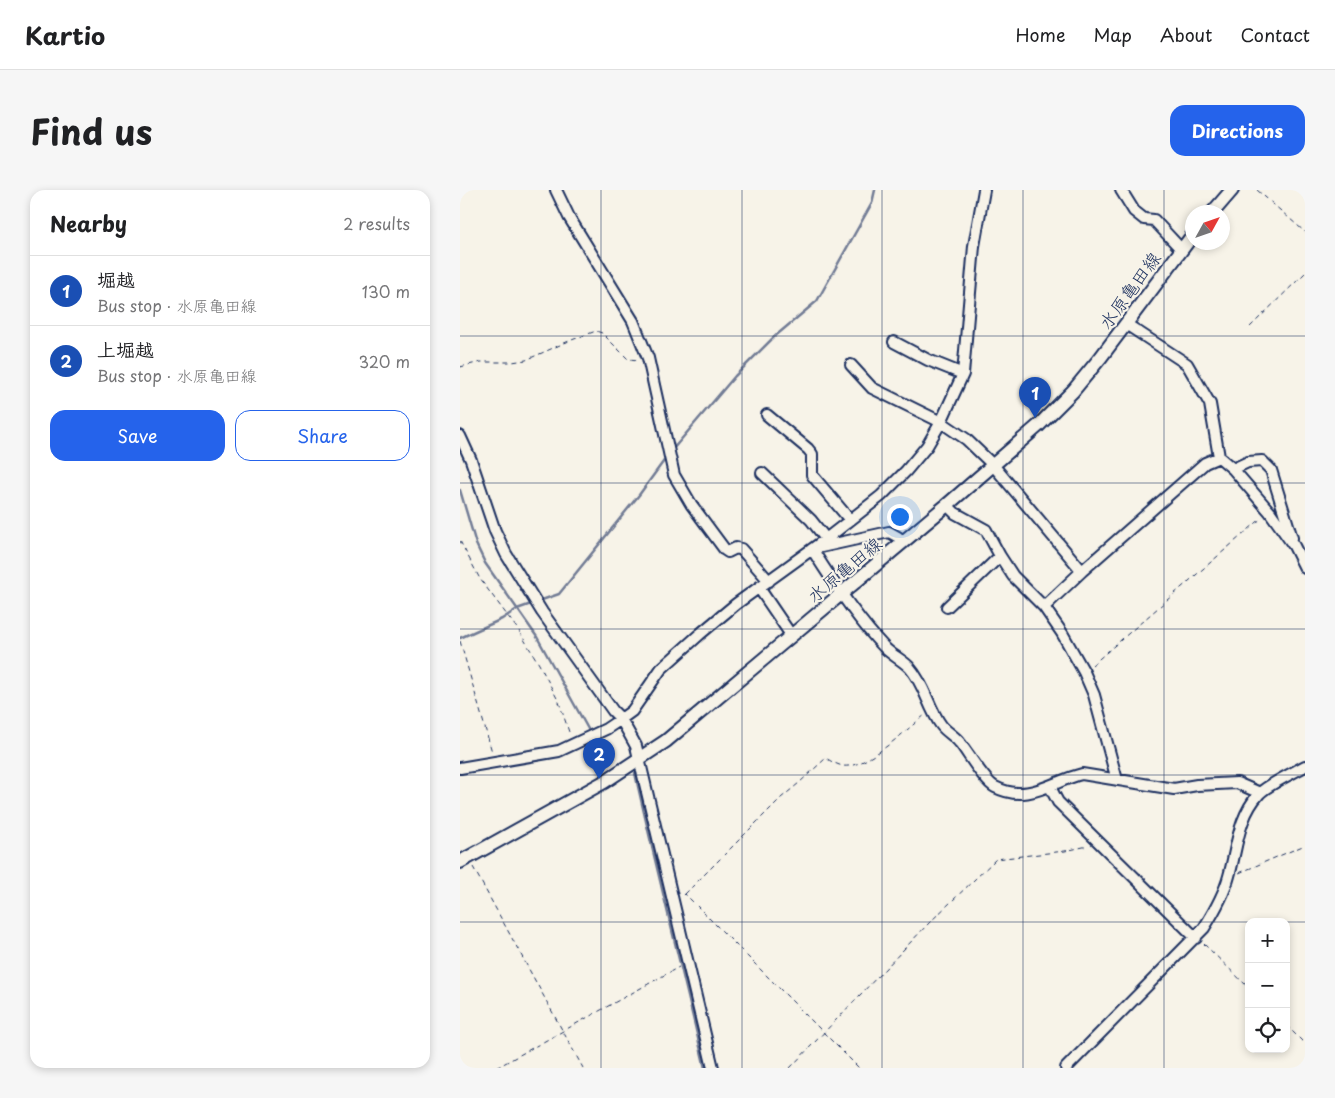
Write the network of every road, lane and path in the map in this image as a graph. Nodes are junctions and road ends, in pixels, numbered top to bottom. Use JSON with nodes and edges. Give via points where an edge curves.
{"nodes":[{"id":1,"x":556,"y":190,"type":"edge"},
{"id":2,"x":984,"y":190,"type":"edge"},
{"id":3,"x":1121,"y":190,"type":"edge"},
{"id":4,"x":1232,"y":190,"type":"edge"},
{"id":5,"x":1257,"y":190,"type":"edge"},
{"id":6,"x":1218,"y":205,"type":"edge"},
{"id":7,"x":1305,"y":232,"type":"edge"},
{"id":8,"x":1185,"y":244,"type":"edge"},
{"id":9,"x":1181,"y":249,"type":"junction"},
{"id":10,"x":1305,"y":273,"type":"edge"},
{"id":11,"x":1126,"y":324,"type":"junction"},
{"id":12,"x":1250,"y":327,"type":"dead end"},
{"id":13,"x":894,"y":342,"type":"dead end"},
{"id":14,"x":648,"y":358,"type":"junction"},
{"id":15,"x":852,"y":365,"type":"dead end"},
{"id":16,"x":460,"y":367,"type":"edge"},
{"id":17,"x":962,"y":374,"type":"junction"},
{"id":18,"x":767,"y":415,"type":"dead end"},
{"id":19,"x":942,"y":422,"type":"junction"},
{"id":20,"x":460,"y":436,"type":"edge"},
{"id":21,"x":1219,"y":457,"type":"junction"},
{"id":22,"x":994,"y":465,"type":"junction"},
{"id":23,"x":1233,"y":469,"type":"junction"},
{"id":24,"x":762,"y":473,"type":"dead end"},
{"id":25,"x":947,"y":506,"type":"junction"},
{"id":26,"x":1270,"y":512,"type":"junction"},
{"id":27,"x":850,"y":520,"type":"junction"},
{"id":28,"x":826,"y":539,"type":"junction"},
{"id":29,"x":460,"y":541,"type":"edge"},
{"id":30,"x":902,"y":543,"type":"junction"},
{"id":31,"x":1294,"y":546,"type":"junction"},
{"id":32,"x":812,"y":549,"type":"junction"},
{"id":33,"x":1000,"y":556,"type":"junction"},
{"id":34,"x":1305,"y":568,"type":"edge"},
{"id":35,"x":1082,"y":571,"type":"junction"},
{"id":36,"x":769,"y":581,"type":"junction"},
{"id":37,"x":759,"y":588,"type":"junction"},
{"id":38,"x":842,"y":594,"type":"junction"},
{"id":39,"x":947,"y":607,"type":"dead end"},
{"id":40,"x":1044,"y":607,"type":"junction"},
{"id":41,"x":791,"y":635,"type":"junction"},
{"id":42,"x":460,"y":641,"type":"edge"},
{"id":43,"x":1084,"y":672,"type":"junction"},
{"id":44,"x":931,"y":709,"type":"junction"},
{"id":45,"x":621,"y":719,"type":"junction"},
{"id":46,"x":573,"y":745,"type":"junction"},
{"id":47,"x":639,"y":759,"type":"junction"},
{"id":48,"x":496,"y":762,"type":"junction"},
{"id":49,"x":1305,"y":766,"type":"edge"},
{"id":50,"x":460,"y":768,"type":"edge"},
{"id":51,"x":1117,"y":780,"type":"junction"},
{"id":52,"x":1050,"y":787,"type":"junction"},
{"id":53,"x":1260,"y":793,"type":"junction"},
{"id":54,"x":1100,"y":843,"type":"junction"},
{"id":55,"x":1305,"y":845,"type":"edge"},
{"id":56,"x":464,"y":860,"type":"edge"},
{"id":57,"x":1229,"y":878,"type":"junction"},
{"id":58,"x":685,"y":894,"type":"junction"},
{"id":59,"x":675,"y":904,"type":"junction"},
{"id":60,"x":1196,"y":938,"type":"junction"},
{"id":61,"x":677,"y":968,"type":"dead end"},
{"id":62,"x":1245,"y":984,"type":"edge"},
{"id":63,"x":1290,"y":1030,"type":"edge"},
{"id":64,"x":563,"y":1032,"type":"junction"},
{"id":65,"x":825,"y":1032,"type":"junction"},
{"id":66,"x":1305,"y":1044,"type":"edge"},
{"id":67,"x":496,"y":1068,"type":"edge"},
{"id":68,"x":583,"y":1068,"type":"edge"},
{"id":69,"x":713,"y":1068,"type":"edge"},
{"id":70,"x":790,"y":1068,"type":"edge"},
{"id":71,"x":859,"y":1068,"type":"edge"},
{"id":72,"x":1066,"y":1068,"type":"edge"}],
"edges":[{"from":1,"to":14,"type":"street","via":[[569,217],[634,321]]},
{"from":2,"to":17,"type":"street","via":[[974,246]]},
{"from":3,"to":9,"type":"street","via":[[1134,211],[1144,219],[1154,220]]},
{"from":4,"to":6,"type":"main road"},
{"from":5,"to":7,"type":"path"},
{"from":8,"to":9,"type":"main road","name":"水原亀田線"},
{"from":9,"to":11,"type":"main road","name":"水原亀田線"},
{"from":10,"to":12,"type":"path"},
{"from":11,"to":21,"type":"street","via":[[1187,364],[1210,404]]},
{"from":11,"to":22,"type":"main road","name":"水原亀田線","via":[[1073,391]]},
{"from":13,"to":17,"type":"street"},
{"from":14,"to":16,"type":"path","via":[[628,359],[602,332],[596,331],[526,360],[481,362]]},
{"from":14,"to":36,"type":"street","via":[[674,475],[725,550],[741,549]]},
{"from":15,"to":19,"type":"street","via":[[872,388]]},
{"from":17,"to":19,"type":"street"},
{"from":18,"to":27,"type":"street","via":[[812,454],[812,475]]},
{"from":19,"to":22,"type":"street"},
{"from":19,"to":27,"type":"street","via":[[906,471]]},
{"from":20,"to":45,"type":"street","via":[[495,531],[510,561],[542,612]]},
{"from":21,"to":23,"type":"street"},
{"from":21,"to":35,"type":"street","via":[[1205,462]]},
{"from":22,"to":25,"type":"main road","name":"水原亀田線"},
{"from":22,"to":35,"type":"street"},
{"from":23,"to":26,"type":"street"},
{"from":23,"to":31,"type":"street","via":[[1248,462],[1267,464]]},
{"from":24,"to":28,"type":"street"},
{"from":25,"to":30,"type":"main road","name":"水原亀田線"},
{"from":25,"to":33,"type":"street","via":[[986,530]]},
{"from":26,"to":31,"type":"street"},
{"from":26,"to":43,"type":"path"},
{"from":27,"to":28,"type":"street"},
{"from":28,"to":32,"type":"street"},
{"from":29,"to":46,"type":"path","via":[[480,580],[519,631],[539,664],[559,702]]},
{"from":30,"to":32,"type":"street","via":[[889,532]]},
{"from":30,"to":38,"type":"main road","name":"水原亀田線"},
{"from":31,"to":34,"type":"street"},
{"from":32,"to":36,"type":"street"},
{"from":32,"to":38,"type":"street"},
{"from":33,"to":39,"type":"street"},
{"from":33,"to":40,"type":"street","via":[[1013,576]]},
{"from":35,"to":40,"type":"street"},
{"from":36,"to":37,"type":"street"},
{"from":37,"to":41,"type":"street"},
{"from":37,"to":45,"type":"street","via":[[661,669],[632,711]]},
{"from":38,"to":41,"type":"main road","name":"水原亀田線"},
{"from":38,"to":44,"type":"street","via":[[884,648],[910,667],[922,684]]},
{"from":40,"to":43,"type":"street"},
{"from":41,"to":47,"type":"main road","name":"水原亀田線","via":[[666,741]]},
{"from":42,"to":48,"type":"path"},
{"from":43,"to":51,"type":"street","via":[[1094,695]]},
{"from":44,"to":52,"type":"street","via":[[942,727],[957,738],[994,787],[1015,793]]},
{"from":44,"to":58,"type":"path","via":[[868,759],[844,766],[826,758]]},
{"from":45,"to":46,"type":"street"},
{"from":45,"to":47,"type":"street"},
{"from":46,"to":48,"type":"street","via":[[559,751]]},
{"from":47,"to":56,"type":"main road","name":"水原亀田線"},
{"from":47,"to":59,"type":"street"},
{"from":48,"to":50,"type":"street"},
{"from":49,"to":53,"type":"street"},
{"from":51,"to":52,"type":"street","via":[[1082,774]]},
{"from":51,"to":53,"type":"street","via":[[1174,789],[1237,783]]},
{"from":52,"to":54,"type":"street","via":[[1058,802]]},
{"from":53,"to":57,"type":"street","via":[[1239,829]]},
{"from":54,"to":60,"type":"street"},
{"from":54,"to":65,"type":"path","via":[[1065,851],[996,859],[929,923]]},
{"from":55,"to":57,"type":"path"},
{"from":56,"to":64,"type":"path"},
{"from":57,"to":60,"type":"street","via":[[1217,907]]},
{"from":58,"to":59,"type":"path"},
{"from":58,"to":65,"type":"path"},
{"from":59,"to":69,"type":"street"},
{"from":60,"to":62,"type":"path"},
{"from":60,"to":72,"type":"street"},
{"from":61,"to":64,"type":"path"},
{"from":63,"to":66,"type":"path"},
{"from":64,"to":67,"type":"path"},
{"from":64,"to":68,"type":"path"},
{"from":65,"to":70,"type":"path"},
{"from":65,"to":71,"type":"path"}]}
